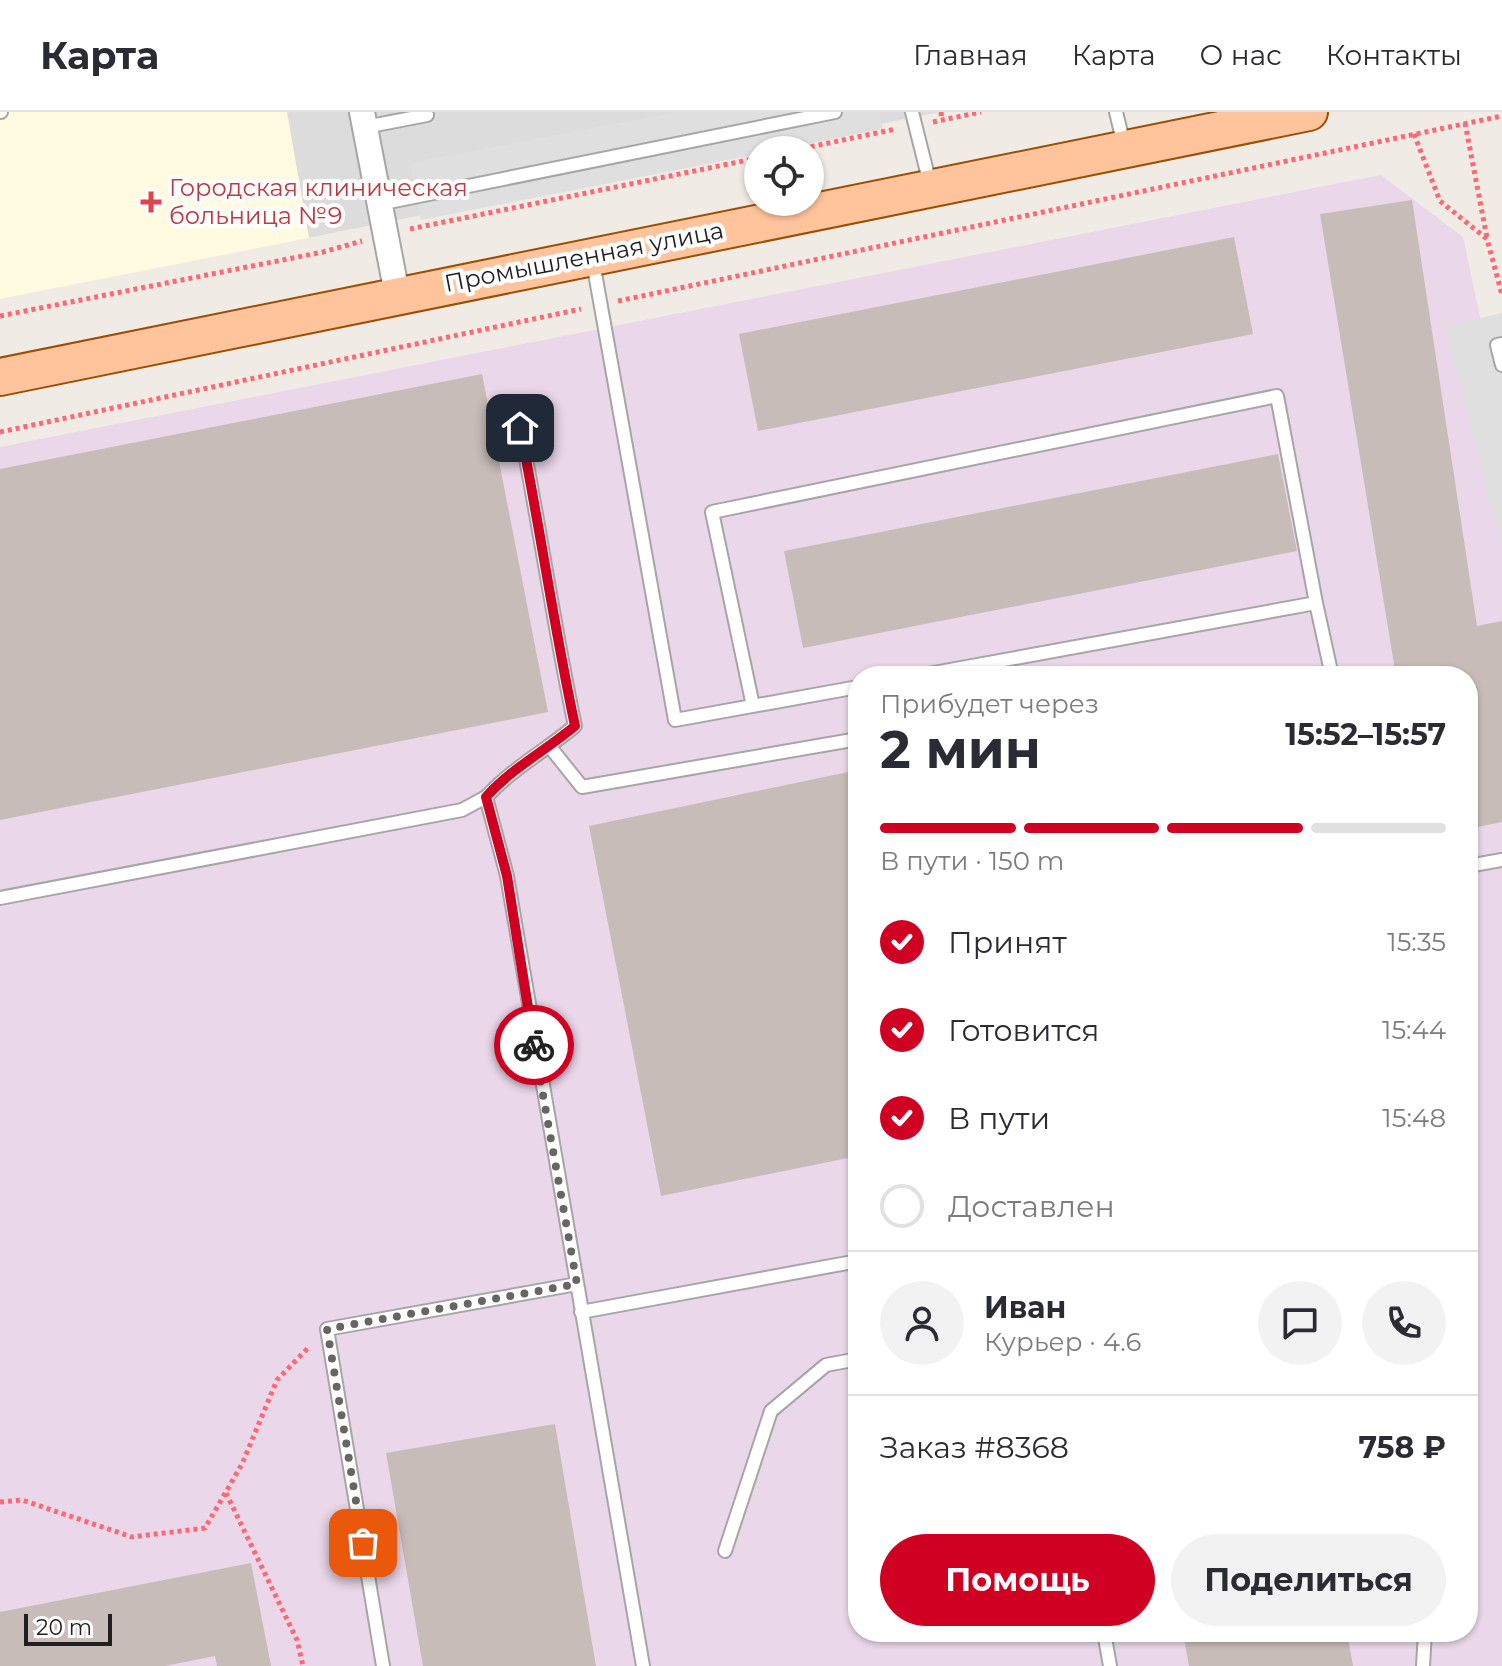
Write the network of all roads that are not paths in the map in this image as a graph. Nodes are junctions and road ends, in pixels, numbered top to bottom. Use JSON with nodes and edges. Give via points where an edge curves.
{"nodes":[{"id":1,"x":835,"y":112,"type":"edge"},
{"id":2,"x":912,"y":112,"type":"edge"},
{"id":3,"x":1116,"y":112,"type":"edge"},
{"id":4,"x":1298,"y":113,"type":"edge"},
{"id":5,"x":427,"y":115,"type":"dead end"},
{"id":6,"x":363,"y":120,"type":"edge"},
{"id":7,"x":1125,"y":148,"type":"junction"},
{"id":8,"x":931,"y":187,"type":"junction"},
{"id":9,"x":379,"y":204,"type":"junction"},
{"id":10,"x":592,"y":255,"type":"junction"},
{"id":11,"x":397,"y":294,"type":"junction"},
{"id":12,"x":1502,"y":344,"type":"edge"},
{"id":13,"x":1502,"y":365,"type":"edge"},
{"id":14,"x":0,"y":377,"type":"edge"},
{"id":15,"x":520,"y":428,"type":"dead end"},
{"id":16,"x":1316,"y":603,"type":"junction"},
{"id":17,"x":972,"y":666,"type":"edge"},
{"id":18,"x":1330,"y":666,"type":"edge"},
{"id":19,"x":848,"y":689,"type":"edge"},
{"id":20,"x":753,"y":706,"type":"junction"},
{"id":21,"x":848,"y":741,"type":"edge"},
{"id":22,"x":550,"y":747,"type":"junction"},
{"id":23,"x":486,"y":797,"type":"junction"},
{"id":24,"x":1502,"y":860,"type":"edge"},
{"id":25,"x":1478,"y":864,"type":"edge"},
{"id":26,"x":0,"y":898,"type":"edge"},
{"id":27,"x":848,"y":1263,"type":"edge"},
{"id":28,"x":577,"y":1284,"type":"junction"},
{"id":29,"x":581,"y":1312,"type":"junction"},
{"id":30,"x":848,"y":1361,"type":"edge"},
{"id":31,"x":725,"y":1551,"type":"dead end"},
{"id":32,"x":1106,"y":1642,"type":"edge"},
{"id":33,"x":1424,"y":1642,"type":"edge"},
{"id":34,"x":383,"y":1666,"type":"edge"},
{"id":35,"x":643,"y":1666,"type":"edge"},
{"id":36,"x":1110,"y":1666,"type":"edge"},
{"id":37,"x":1423,"y":1666,"type":"edge"}],
"edges":[{"from":1,"to":9,"type":"lane"},
{"from":2,"to":8,"type":"lane"},
{"from":3,"to":7,"type":"lane"},
{"from":4,"to":7,"type":"main road","name":"Промышленная улица"},
{"from":5,"to":6,"type":"lane"},
{"from":6,"to":9,"type":"street"},
{"from":7,"to":8,"type":"main road","name":"Промышленная улица"},
{"from":8,"to":10,"type":"main road","name":"Промышленная улица"},
{"from":9,"to":11,"type":"street"},
{"from":10,"to":11,"type":"main road","name":"Промышленная улица"},
{"from":10,"to":20,"type":"lane","via":[[675,720]]},
{"from":11,"to":14,"type":"main road","name":"Промышленная улица"},
{"from":12,"to":13,"type":"lane","via":[[1497,345]]},
{"from":15,"to":22,"type":"lane","via":[[575,726]]},
{"from":16,"to":17,"type":"lane"},
{"from":16,"to":18,"type":"lane"},
{"from":16,"to":20,"type":"lane","via":[[1277,396],[712,512]]},
{"from":19,"to":20,"type":"lane"},
{"from":21,"to":22,"type":"lane","via":[[582,787]]},
{"from":22,"to":23,"type":"lane","via":[[510,771]]},
{"from":23,"to":26,"type":"lane","via":[[462,810]]},
{"from":23,"to":28,"type":"lane","via":[[507,876]]},
{"from":24,"to":25,"type":"lane"},
{"from":27,"to":29,"type":"lane"},
{"from":28,"to":29,"type":"lane"},
{"from":28,"to":34,"type":"lane","via":[[327,1329]]},
{"from":29,"to":35,"type":"lane"},
{"from":30,"to":31,"type":"lane","via":[[826,1365],[771,1411]]},
{"from":32,"to":36,"type":"lane"},
{"from":33,"to":37,"type":"lane"}]}
